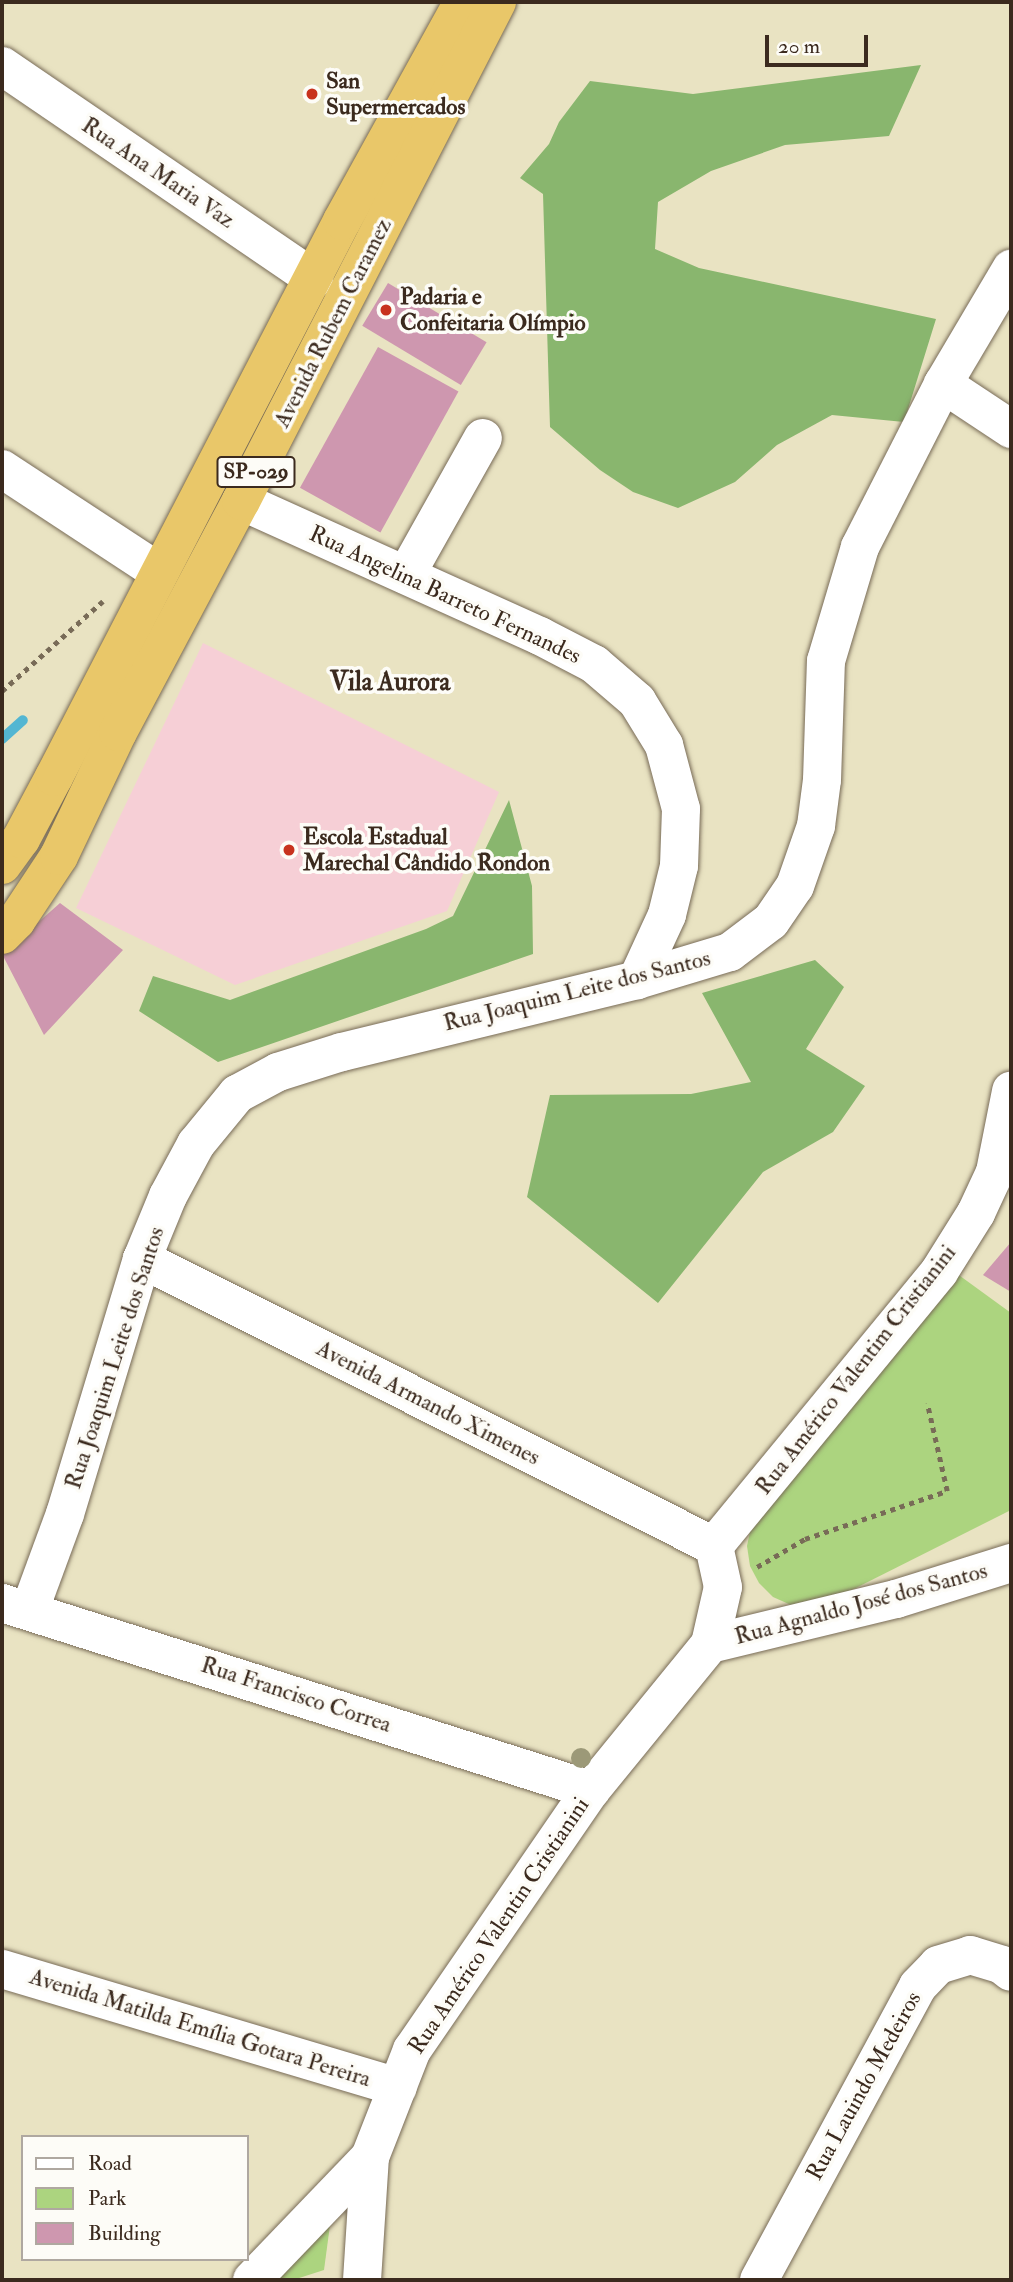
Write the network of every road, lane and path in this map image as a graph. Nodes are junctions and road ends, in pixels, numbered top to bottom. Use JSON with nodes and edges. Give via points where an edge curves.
{"nodes":[{"id":1,"x":463,"y":2,"type":"edge"},
{"id":2,"x":498,"y":2,"type":"edge"},
{"id":3,"x":2,"y":66,"type":"edge"},
{"id":4,"x":1011,"y":269,"type":"edge"},
{"id":5,"x":314,"y":279,"type":"junction"},
{"id":6,"x":943,"y":384,"type":"junction"},
{"id":7,"x":1011,"y":429,"type":"edge"},
{"id":8,"x":482,"y":438,"type":"dead end"},
{"id":9,"x":2,"y":469,"type":"edge"},
{"id":10,"x":241,"y":501,"type":"junction"},
{"id":11,"x":159,"y":572,"type":"junction"},
{"id":12,"x":406,"y":575,"type":"junction"},
{"id":13,"x":2,"y":865,"type":"edge"},
{"id":14,"x":2,"y":935,"type":"edge"},
{"id":15,"x":637,"y":981,"type":"junction"},
{"id":16,"x":1010,"y":1107,"type":"edge"},
{"id":17,"x":142,"y":1259,"type":"junction"},
{"id":18,"x":928,"y":1403,"type":"dead end"},
{"id":19,"x":713,"y":1546,"type":"junction"},
{"id":20,"x":1011,"y":1563,"type":"edge"},
{"id":21,"x":723,"y":1587,"type":"junction"},
{"id":22,"x":16,"y":1606,"type":"edge"},
{"id":23,"x":710,"y":1644,"type":"junction"},
{"id":24,"x":590,"y":1790,"type":"junction"},
{"id":25,"x":2,"y":1969,"type":"edge"},
{"id":26,"x":1011,"y":1972,"type":"edge"},
{"id":27,"x":398,"y":2087,"type":"junction"},
{"id":28,"x":370,"y":2157,"type":"junction"},
{"id":29,"x":253,"y":2280,"type":"edge"},
{"id":30,"x":362,"y":2280,"type":"edge"},
{"id":31,"x":759,"y":2280,"type":"edge"}],
"edges":[{"from":1,"to":5,"type":"highway","name":"Avenida Rubem Caramez","number":"SP-029"},
{"from":2,"to":10,"type":"highway","name":"Avenida Rubem Caramez","number":"SP-029"},
{"from":3,"to":5,"type":"street","name":"Rua Ana Maria Vaz"},
{"from":4,"to":6,"type":"street","name":"Rua Joaquim Leite dos Santos"},
{"from":5,"to":11,"type":"highway","name":"Avenida Rubem Caramez","number":"SP-029"},
{"from":6,"to":7,"type":"street"},
{"from":6,"to":15,"type":"street","name":"Rua Joaquim Leite dos Santos","via":[[865,536],[845,594],[826,661],[816,826],[795,886],[771,921],[730,952]]},
{"from":8,"to":12,"type":"street"},
{"from":9,"to":11,"type":"street"},
{"from":10,"to":12,"type":"street","name":"Rua Angelina Barreto Fernandes"},
{"from":10,"to":14,"type":"highway","name":"Avenida Rubem Caramez","number":"SP-029","via":[[118,732],[59,856]]},
{"from":11,"to":13,"type":"highway","name":"Avenida Rubem Caramez","number":"SP-029","via":[[21,839]]},
{"from":12,"to":15,"type":"street","name":"Rua Angelina Barreto Fernandes","via":[[594,664],[637,701],[664,745],[681,809],[679,866],[667,915]]},
{"from":15,"to":17,"type":"street","name":"Rua Joaquim Leite dos Santos","via":[[342,1052],[278,1072],[237,1094],[197,1144],[168,1196]]},
{"from":16,"to":19,"type":"street","name":"Rua Américo Valentim Cristianini","via":[[995,1172],[939,1272]]},
{"from":17,"to":19,"type":"street","name":"Avenida Armando Ximenes"},
{"from":17,"to":22,"type":"street","name":"Rua Joaquim Leite dos Santos","via":[[65,1514]]},
{"from":18,"to":21,"type":"path","via":[[947,1491],[805,1539]]},
{"from":19,"to":21,"type":"street"},
{"from":20,"to":23,"type":"street","name":"Rua Agnaldo José dos Santos","via":[[896,1599]]},
{"from":21,"to":23,"type":"street"},
{"from":22,"to":24,"type":"street","name":"Rua Francisco Correa"},
{"from":23,"to":24,"type":"street","name":"Rua Américo Valentin Cristianini"},
{"from":24,"to":27,"type":"street","name":"Rua Américo Valentin Cristianini","via":[[412,2050]]},
{"from":25,"to":27,"type":"street","name":"Avenida Matilda Emília Gotara Pereira"},
{"from":26,"to":31,"type":"street","name":"Rua Lauindo Medeiros","via":[[970,1955],[938,1965],[918,1986]]},
{"from":27,"to":28,"type":"street","name":"Rua Américo Valentin Cristianini"},
{"from":28,"to":29,"type":"street","name":"Rua Américo Valentin Cristianini"},
{"from":28,"to":30,"type":"street"}]}
